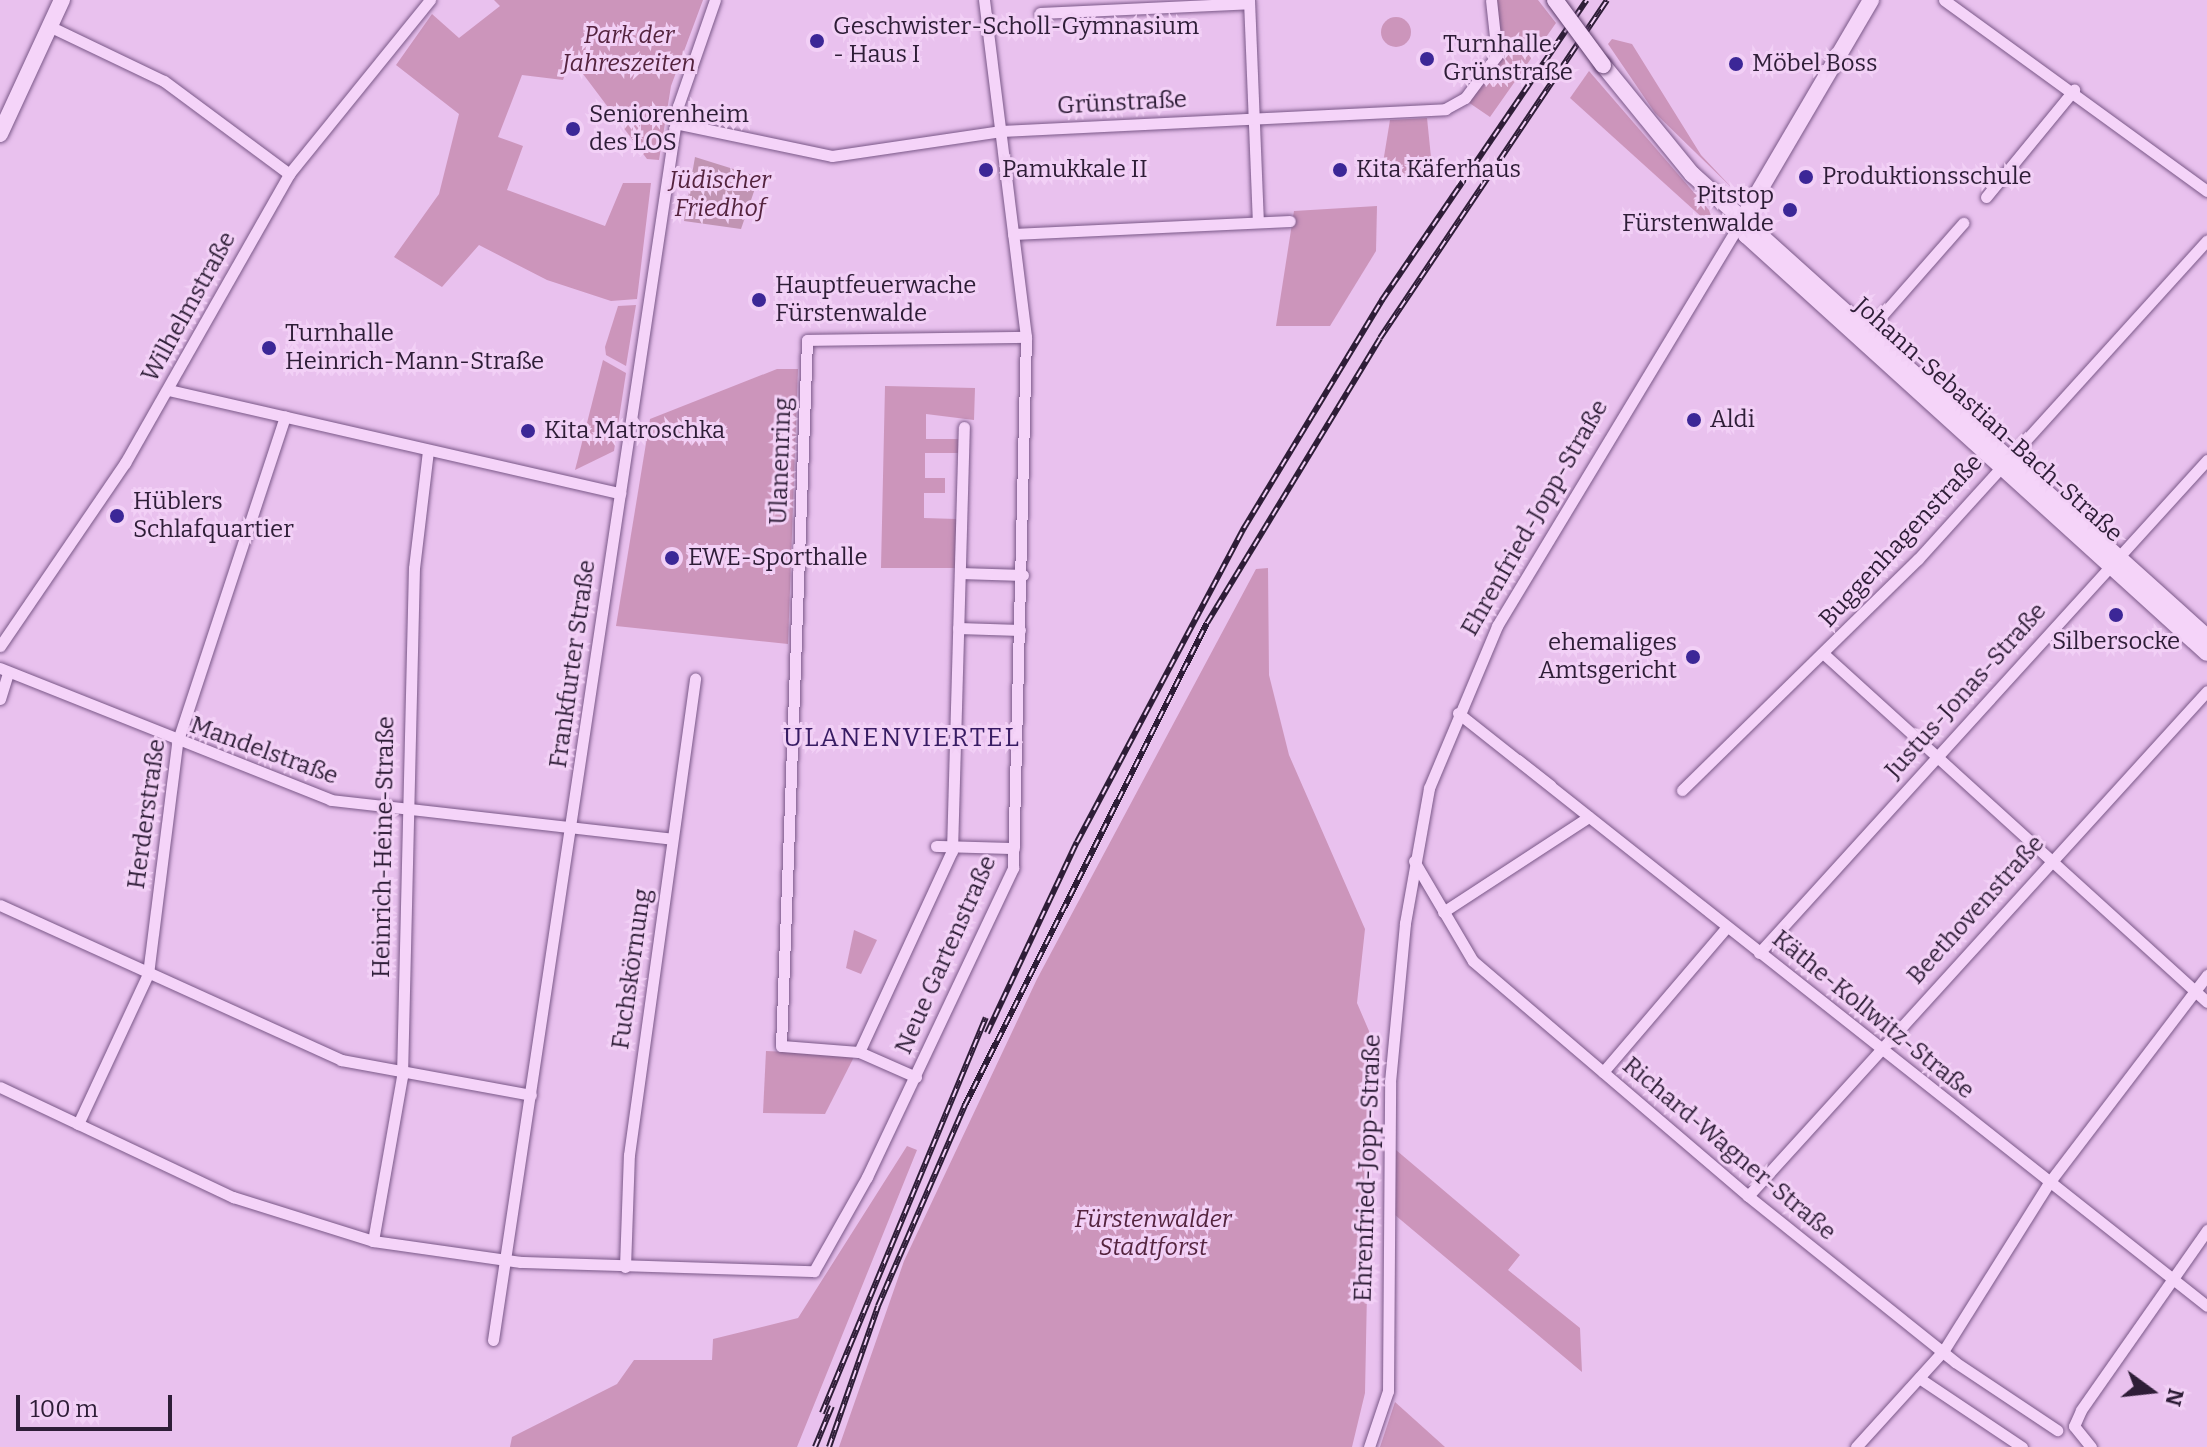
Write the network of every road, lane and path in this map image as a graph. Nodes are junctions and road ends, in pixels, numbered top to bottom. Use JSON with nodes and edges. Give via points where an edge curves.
{"nodes":[{"id":1,"x":62,"y":0,"type":"edge"},
{"id":2,"x":430,"y":0,"type":"edge"},
{"id":3,"x":715,"y":0,"type":"edge"},
{"id":4,"x":984,"y":0,"type":"edge"},
{"id":5,"x":1491,"y":0,"type":"edge"},
{"id":6,"x":1555,"y":0,"type":"edge"},
{"id":7,"x":1871,"y":0,"type":"edge"},
{"id":8,"x":1944,"y":0,"type":"edge"},
{"id":9,"x":1249,"y":2,"type":"edge"},
{"id":10,"x":1040,"y":13,"type":"dead end"},
{"id":11,"x":49,"y":26,"type":"junction"},
{"id":12,"x":2074,"y":90,"type":"junction"},
{"id":13,"x":1253,"y":118,"type":"junction"},
{"id":14,"x":675,"y":123,"type":"junction"},
{"id":15,"x":1001,"y":131,"type":"junction"},
{"id":16,"x":0,"y":134,"type":"edge"},
{"id":17,"x":289,"y":174,"type":"junction"},
{"id":18,"x":2207,"y":191,"type":"edge"},
{"id":19,"x":1986,"y":197,"type":"dead end"},
{"id":20,"x":1742,"y":220,"type":"junction"},
{"id":21,"x":1290,"y":221,"type":"dead end"},
{"id":22,"x":1258,"y":222,"type":"junction"},
{"id":23,"x":1963,"y":223,"type":"dead end"},
{"id":24,"x":1013,"y":234,"type":"junction"},
{"id":25,"x":2207,"y":240,"type":"edge"},
{"id":26,"x":1865,"y":334,"type":"junction"},
{"id":27,"x":1026,"y":337,"type":"junction"},
{"id":28,"x":169,"y":390,"type":"junction"},
{"id":29,"x":285,"y":416,"type":"junction"},
{"id":30,"x":964,"y":427,"type":"dead end"},
{"id":31,"x":428,"y":451,"type":"junction"},
{"id":32,"x":2207,"y":460,"type":"edge"},
{"id":33,"x":2006,"y":461,"type":"junction"},
{"id":34,"x":620,"y":493,"type":"junction"},
{"id":35,"x":2116,"y":561,"type":"junction"},
{"id":36,"x":960,"y":573,"type":"junction"},
{"id":37,"x":1023,"y":575,"type":"junction"},
{"id":38,"x":958,"y":628,"type":"junction"},
{"id":39,"x":1020,"y":630,"type":"junction"},
{"id":40,"x":2207,"y":637,"type":"edge"},
{"id":41,"x":0,"y":646,"type":"edge"},
{"id":42,"x":2207,"y":653,"type":"edge"},
{"id":43,"x":1825,"y":655,"type":"junction"},
{"id":44,"x":4,"y":672,"type":"edge"},
{"id":45,"x":695,"y":679,"type":"dead end"},
{"id":46,"x":2207,"y":691,"type":"edge"},
{"id":47,"x":0,"y":699,"type":"edge"},
{"id":48,"x":1458,"y":713,"type":"junction"},
{"id":49,"x":177,"y":743,"type":"junction"},
{"id":50,"x":1935,"y":757,"type":"junction"},
{"id":51,"x":1682,"y":790,"type":"dead end"},
{"id":52,"x":406,"y":814,"type":"junction"},
{"id":53,"x":1589,"y":817,"type":"junction"},
{"id":54,"x":570,"y":830,"type":"junction"},
{"id":55,"x":671,"y":839,"type":"junction"},
{"id":56,"x":936,"y":846,"type":"dead end"},
{"id":57,"x":952,"y":846,"type":"junction"},
{"id":58,"x":1014,"y":848,"type":"junction"},
{"id":59,"x":2051,"y":859,"type":"junction"},
{"id":60,"x":1414,"y":861,"type":"junction"},
{"id":61,"x":0,"y":905,"type":"edge"},
{"id":62,"x":1443,"y":912,"type":"junction"},
{"id":63,"x":1727,"y":927,"type":"junction"},
{"id":64,"x":1759,"y":953,"type":"junction"},
{"id":65,"x":148,"y":974,"type":"junction"},
{"id":66,"x":2207,"y":975,"type":"edge"},
{"id":67,"x":2194,"y":990,"type":"junction"},
{"id":68,"x":2207,"y":1002,"type":"edge"},
{"id":69,"x":1880,"y":1049,"type":"junction"},
{"id":70,"x":859,"y":1052,"type":"junction"},
{"id":71,"x":1603,"y":1072,"type":"junction"},
{"id":72,"x":402,"y":1076,"type":"junction"},
{"id":73,"x":916,"y":1077,"type":"junction"},
{"id":74,"x":0,"y":1087,"type":"edge"},
{"id":75,"x":531,"y":1095,"type":"junction"},
{"id":76,"x":78,"y":1124,"type":"junction"},
{"id":77,"x":2048,"y":1184,"type":"junction"},
{"id":78,"x":1748,"y":1196,"type":"junction"},
{"id":79,"x":2207,"y":1230,"type":"edge"},
{"id":80,"x":373,"y":1241,"type":"junction"},
{"id":81,"x":507,"y":1262,"type":"junction"},
{"id":82,"x":625,"y":1267,"type":"junction"},
{"id":83,"x":2170,"y":1278,"type":"junction"},
{"id":84,"x":2207,"y":1306,"type":"edge"},
{"id":85,"x":493,"y":1340,"type":"dead end"},
{"id":86,"x":1944,"y":1350,"type":"junction"},
{"id":87,"x":1919,"y":1378,"type":"junction"},
{"id":88,"x":2057,"y":1430,"type":"dead end"},
{"id":89,"x":1369,"y":1447,"type":"edge"},
{"id":90,"x":1856,"y":1447,"type":"edge"},
{"id":91,"x":2022,"y":1447,"type":"edge"},
{"id":92,"x":2091,"y":1447,"type":"edge"}],
"edges":[{"from":1,"to":11,"type":"street"},
{"from":2,"to":17,"type":"street","name":"Wilhelmstraße"},
{"from":3,"to":14,"type":"street","name":"Frankfurter Straße"},
{"from":4,"to":15,"type":"street","name":"Neue Gartenstraße"},
{"from":5,"to":13,"type":"street","name":"Grünstraße","via":[[1497,55],[1465,98],[1445,109]]},
{"from":6,"to":20,"type":"street","name":"Johann-Sebastian-Bach-Straße","bridge":true,"via":[[1650,127]]},
{"from":7,"to":20,"type":"street","name":"Ehrenfried-Jopp-Straße"},
{"from":8,"to":12,"type":"street"},
{"from":9,"to":10,"type":"street"},
{"from":9,"to":13,"type":"street"},
{"from":11,"to":16,"type":"street"},
{"from":11,"to":17,"type":"street","via":[[164,81]]},
{"from":12,"to":18,"type":"street"},
{"from":12,"to":19,"type":"street"},
{"from":13,"to":15,"type":"street","name":"Grünstraße"},
{"from":13,"to":22,"type":"street"},
{"from":14,"to":15,"type":"street","name":"Grünstraße","via":[[817,156]]},
{"from":14,"to":34,"type":"street","name":"Frankfurter Straße"},
{"from":15,"to":24,"type":"street","name":"Neue Gartenstraße"},
{"from":17,"to":28,"type":"street","name":"Wilhelmstraße"},
{"from":20,"to":26,"type":"street","name":"Johann-Sebastian-Bach-Straße","via":[[1746,235]]},
{"from":20,"to":48,"type":"street","name":"Ehrenfried-Jopp-Straße","via":[[1542,543]]},
{"from":21,"to":22,"type":"street"},
{"from":22,"to":24,"type":"street"},
{"from":23,"to":26,"type":"street"},
{"from":24,"to":27,"type":"street","name":"Neue Gartenstraße"},
{"from":25,"to":33,"type":"street","name":"Buggenhagenstraße"},
{"from":26,"to":33,"type":"street","name":"Johann-Sebastian-Bach-Straße"},
{"from":27,"to":37,"type":"street","name":"Neue Gartenstraße"},
{"from":27,"to":70,"type":"street","name":"Ulanenring","via":[[807,340],[781,1046]]},
{"from":28,"to":29,"type":"street"},
{"from":28,"to":41,"type":"street","name":"Wilhelmstraße"},
{"from":29,"to":31,"type":"street"},
{"from":29,"to":49,"type":"street","name":"Herderstraße"},
{"from":30,"to":36,"type":"street"},
{"from":31,"to":34,"type":"street"},
{"from":31,"to":52,"type":"street","name":"Heinrich-Heine-Straße","via":[[414,568]]},
{"from":32,"to":35,"type":"street","name":"Justus-Jonas-Straße"},
{"from":33,"to":35,"type":"street","name":"Johann-Sebastian-Bach-Straße"},
{"from":33,"to":43,"type":"street","name":"Buggenhagenstraße"},
{"from":34,"to":54,"type":"street","name":"Frankfurter Straße"},
{"from":35,"to":40,"type":"street","name":"Johann-Sebastian-Bach-Straße"},
{"from":35,"to":42,"type":"street","name":"Johann-Sebastian-Bach-Straße"},
{"from":35,"to":50,"type":"street","name":"Justus-Jonas-Straße"},
{"from":36,"to":37,"type":"street"},
{"from":36,"to":38,"type":"street"},
{"from":37,"to":39,"type":"street","name":"Neue Gartenstraße"},
{"from":38,"to":39,"type":"street"},
{"from":38,"to":57,"type":"street"},
{"from":39,"to":58,"type":"street","name":"Neue Gartenstraße"},
{"from":43,"to":50,"type":"street"},
{"from":43,"to":51,"type":"street","name":"Buggenhagenstraße"},
{"from":44,"to":47,"type":"street"},
{"from":44,"to":49,"type":"street","name":"Mandelstraße"},
{"from":45,"to":55,"type":"street","name":"Fuchskörnung"},
{"from":46,"to":59,"type":"street","name":"Beethovenstraße"},
{"from":48,"to":53,"type":"street","name":"Käthe-Kollwitz-Straße"},
{"from":48,"to":60,"type":"street","name":"Ehrenfried-Jopp-Straße","via":[[1429,788]]},
{"from":49,"to":52,"type":"street","name":"Mandelstraße","via":[[331,800]]},
{"from":49,"to":65,"type":"street","name":"Herderstraße"},
{"from":50,"to":59,"type":"street"},
{"from":50,"to":64,"type":"street","name":"Justus-Jonas-Straße"},
{"from":52,"to":54,"type":"street","name":"Mandelstraße"},
{"from":52,"to":72,"type":"street","name":"Heinrich-Heine-Straße"},
{"from":53,"to":62,"type":"street"},
{"from":53,"to":63,"type":"street","name":"Käthe-Kollwitz-Straße"},
{"from":54,"to":55,"type":"street","name":"Mandelstraße"},
{"from":54,"to":75,"type":"street","name":"Frankfurter Straße"},
{"from":55,"to":82,"type":"street","name":"Fuchskörnung","via":[[628,1160]]},
{"from":56,"to":57,"type":"street"},
{"from":57,"to":58,"type":"street"},
{"from":57,"to":70,"type":"street"},
{"from":58,"to":73,"type":"street","name":"Neue Gartenstraße","via":[[1013,868]]},
{"from":59,"to":67,"type":"street"},
{"from":59,"to":69,"type":"street","name":"Beethovenstraße"},
{"from":60,"to":62,"type":"street","name":"Richard-Wagner-Straße"},
{"from":60,"to":89,"type":"street","name":"Ehrenfried-Jopp-Straße","via":[[1390,1082],[1388,1391]]},
{"from":61,"to":65,"type":"street"},
{"from":62,"to":71,"type":"street","name":"Richard-Wagner-Straße","via":[[1473,961]]},
{"from":63,"to":64,"type":"street","name":"Käthe-Kollwitz-Straße"},
{"from":63,"to":71,"type":"street"},
{"from":64,"to":69,"type":"street","name":"Käthe-Kollwitz-Straße"},
{"from":65,"to":72,"type":"street","via":[[341,1060]]},
{"from":65,"to":76,"type":"street","name":"Herderstraße"},
{"from":66,"to":67,"type":"street"},
{"from":67,"to":68,"type":"street"},
{"from":67,"to":77,"type":"street"},
{"from":69,"to":77,"type":"street","name":"Käthe-Kollwitz-Straße"},
{"from":69,"to":78,"type":"street","name":"Beethovenstraße"},
{"from":70,"to":73,"type":"street","name":"Ulanenring"},
{"from":71,"to":78,"type":"street","name":"Richard-Wagner-Straße"},
{"from":72,"to":75,"type":"street"},
{"from":72,"to":80,"type":"street","name":"Heinrich-Heine-Straße"},
{"from":73,"to":82,"type":"street","name":"Neue Gartenstraße","via":[[811,1273]]},
{"from":74,"to":76,"type":"street","name":"Neue Gartenstraße"},
{"from":75,"to":81,"type":"street","name":"Frankfurter Straße"},
{"from":76,"to":80,"type":"street","name":"Neue Gartenstraße","via":[[233,1197]]},
{"from":77,"to":83,"type":"street","name":"Käthe-Kollwitz-Straße"},
{"from":77,"to":86,"type":"street"},
{"from":78,"to":86,"type":"street","name":"Richard-Wagner-Straße"},
{"from":79,"to":83,"type":"street"},
{"from":80,"to":81,"type":"street","name":"Neue Gartenstraße"},
{"from":81,"to":82,"type":"street","name":"Neue Gartenstraße"},
{"from":81,"to":85,"type":"street","name":"Frankfurter Straße"},
{"from":83,"to":84,"type":"street","name":"Käthe-Kollwitz-Straße"},
{"from":83,"to":92,"type":"street","via":[[2074,1426]]},
{"from":86,"to":87,"type":"street"},
{"from":86,"to":88,"type":"street","name":"Richard-Wagner-Straße","via":[[2022,1412]]},
{"from":87,"to":90,"type":"street"},
{"from":87,"to":91,"type":"street"}]}
